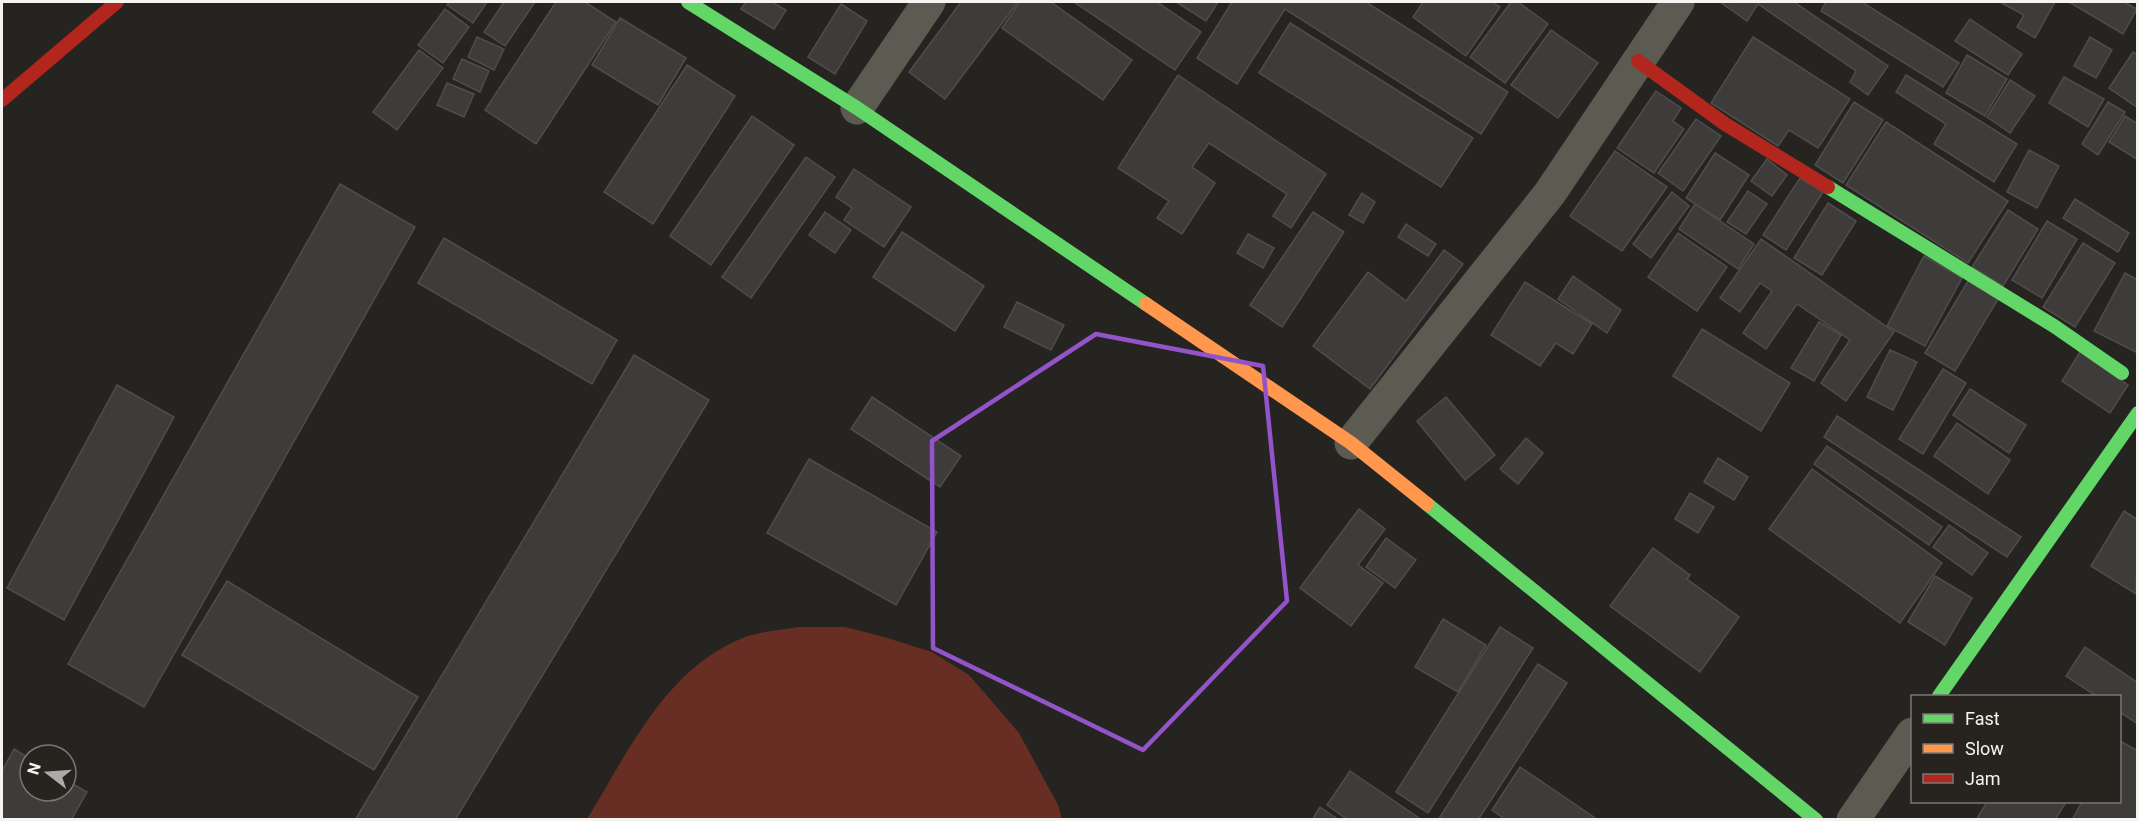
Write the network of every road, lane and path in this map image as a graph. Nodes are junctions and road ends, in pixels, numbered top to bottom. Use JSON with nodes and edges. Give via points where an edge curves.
{"nodes":[{"id":1,"x":117,"y":2,"type":"edge"},
{"id":2,"x":688,"y":2,"type":"edge"},
{"id":3,"x":929,"y":2,"type":"edge"},
{"id":4,"x":1678,"y":2,"type":"edge"},
{"id":5,"x":1638,"y":62,"type":"junction"},
{"id":6,"x":2,"y":100,"type":"edge"},
{"id":7,"x":857,"y":108,"type":"junction"},
{"id":8,"x":2122,"y":373,"type":"dead end"},
{"id":9,"x":2138,"y":413,"type":"edge"},
{"id":10,"x":1351,"y":443,"type":"junction"},
{"id":11,"x":1940,"y":695,"type":"edge"},
{"id":12,"x":1911,"y":735,"type":"edge"},
{"id":13,"x":1816,"y":819,"type":"edge"},
{"id":14,"x":1853,"y":819,"type":"edge"}],
"edges":[{"from":1,"to":6,"type":"street"},
{"from":2,"to":7,"type":"street"},
{"from":3,"to":7,"type":"street"},
{"from":4,"to":5,"type":"street"},
{"from":5,"to":8,"type":"street","via":[[1725,124],[2054,326]]},
{"from":5,"to":10,"type":"street","via":[[1550,193]]},
{"from":7,"to":10,"type":"street"},
{"from":9,"to":11,"type":"street"},
{"from":10,"to":13,"type":"street"},
{"from":12,"to":14,"type":"street"}]}
